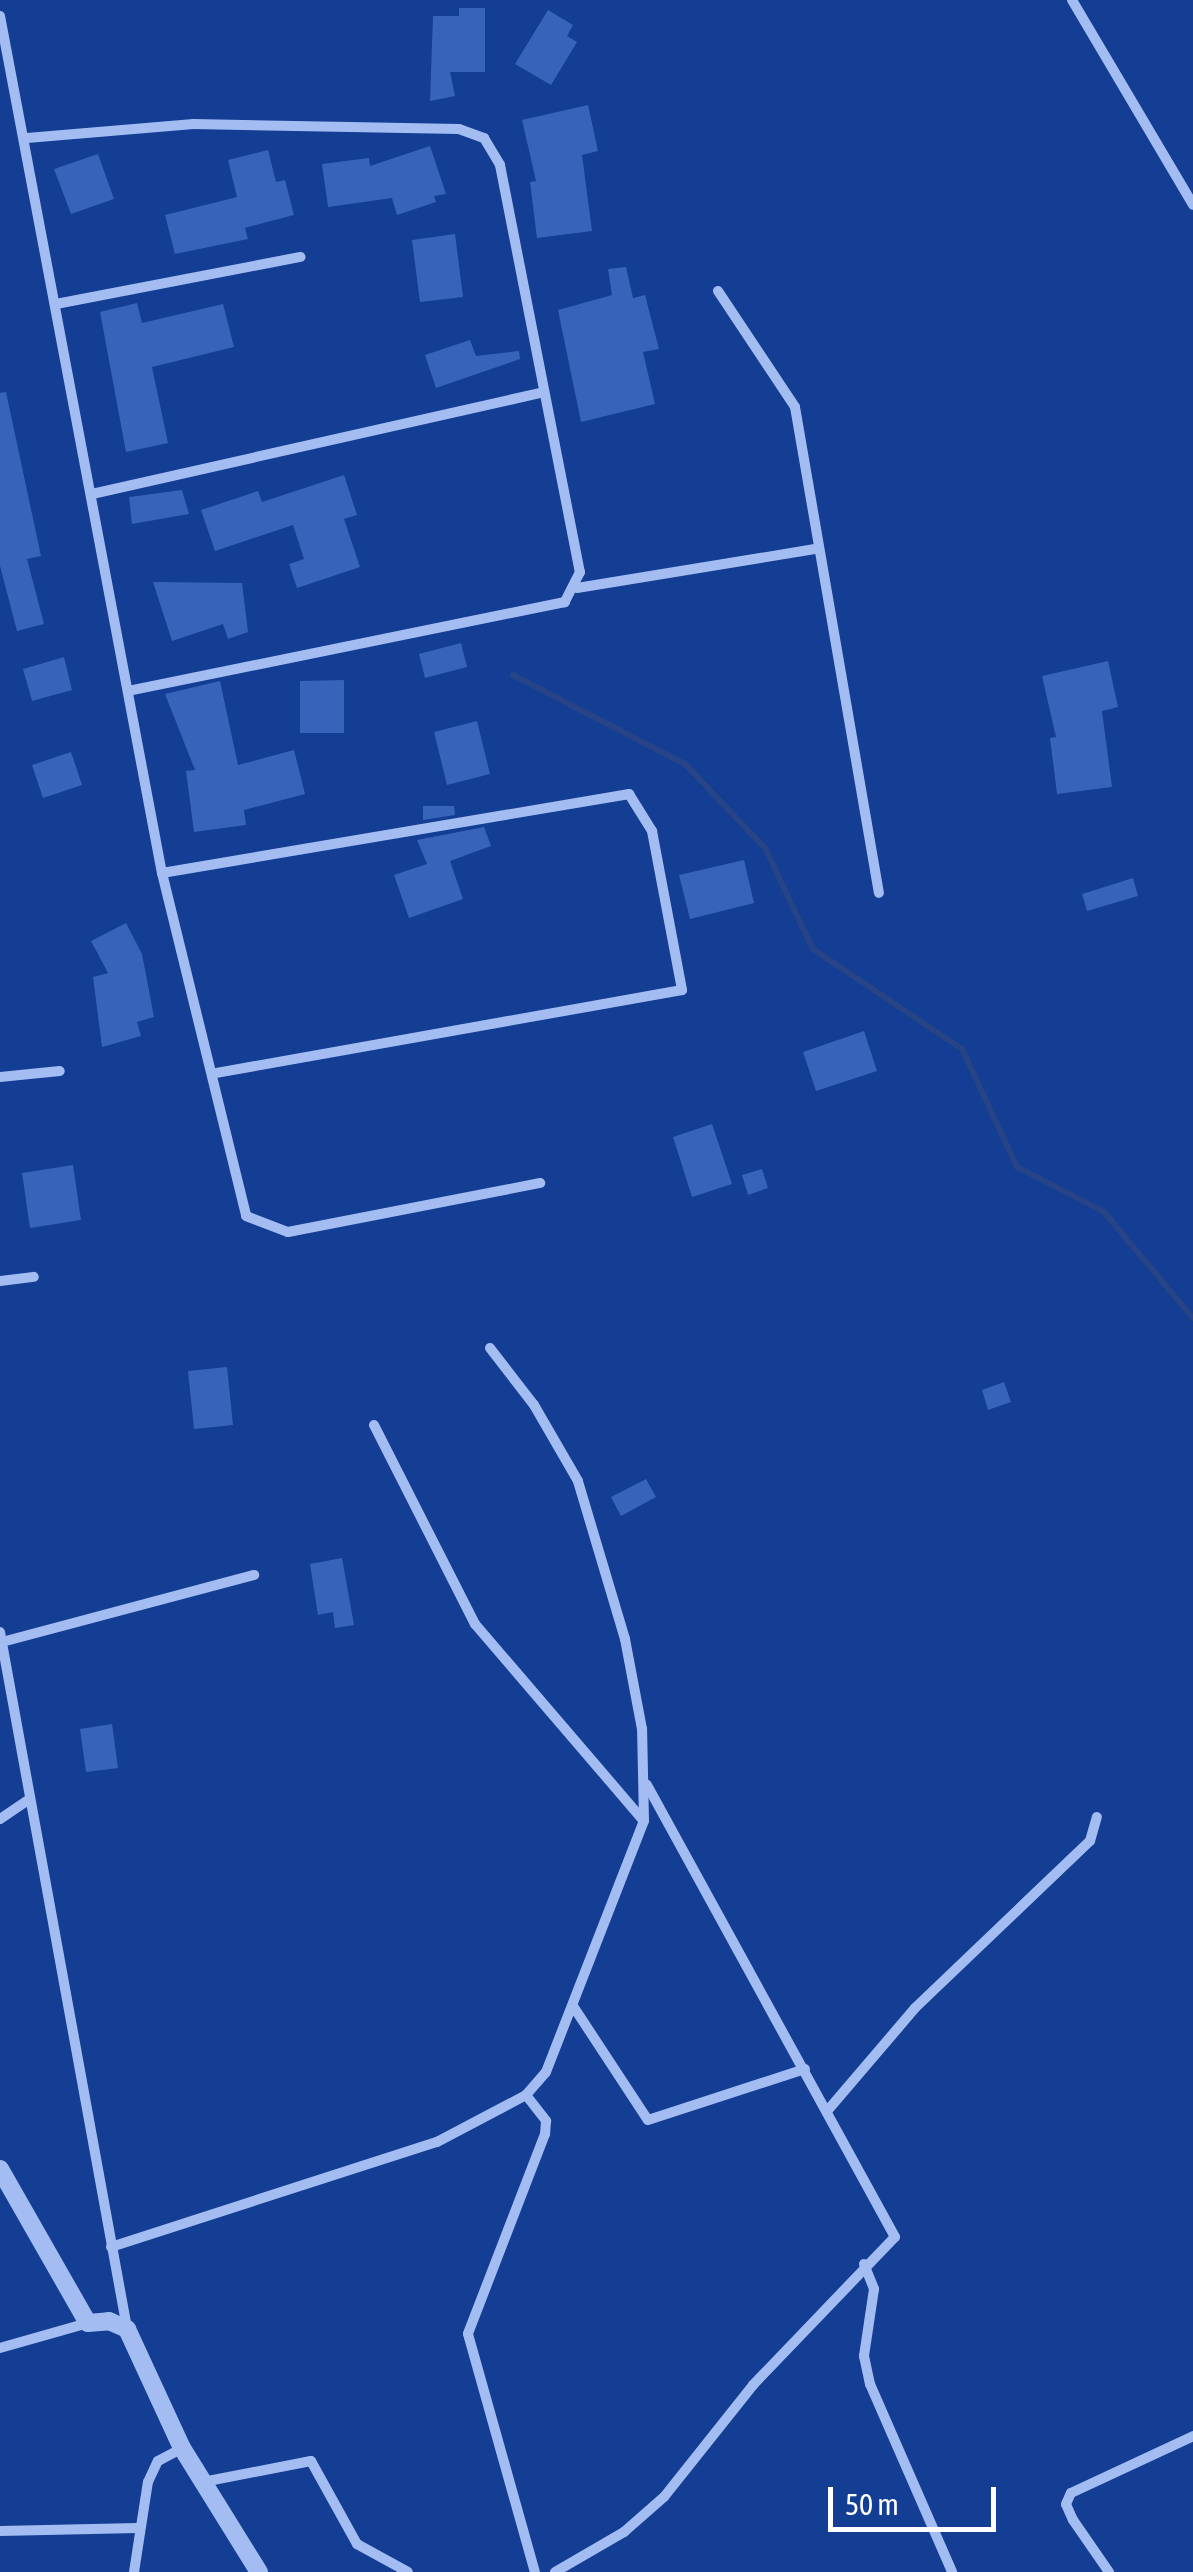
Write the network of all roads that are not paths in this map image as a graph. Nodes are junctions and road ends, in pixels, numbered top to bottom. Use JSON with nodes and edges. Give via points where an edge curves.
{"nodes":[{"id":1,"x":1072,"y":0,"type":"edge"},
{"id":2,"x":0,"y":16,"type":"edge"},
{"id":3,"x":27,"y":138,"type":"junction"},
{"id":4,"x":1193,"y":205,"type":"edge"},
{"id":5,"x":301,"y":257,"type":"dead end"},
{"id":6,"x":718,"y":291,"type":"dead end"},
{"id":7,"x":56,"y":304,"type":"junction"},
{"id":8,"x":542,"y":393,"type":"junction"},
{"id":9,"x":92,"y":494,"type":"junction"},
{"id":10,"x":815,"y":549,"type":"junction"},
{"id":11,"x":578,"y":588,"type":"junction"},
{"id":12,"x":131,"y":690,"type":"junction"},
{"id":13,"x":162,"y":874,"type":"junction"},
{"id":14,"x":879,"y":894,"type":"dead end"},
{"id":15,"x":60,"y":1070,"type":"dead end"},
{"id":16,"x":215,"y":1072,"type":"junction"},
{"id":17,"x":0,"y":1077,"type":"edge"},
{"id":18,"x":540,"y":1183,"type":"dead end"},
{"id":19,"x":34,"y":1277,"type":"dead end"},
{"id":20,"x":0,"y":1281,"type":"edge"},
{"id":21,"x":490,"y":1348,"type":"dead end"},
{"id":22,"x":374,"y":1424,"type":"dead end"},
{"id":23,"x":254,"y":1575,"type":"dead end"},
{"id":24,"x":1,"y":1637,"type":"edge"},
{"id":25,"x":646,"y":1783,"type":"junction"},
{"id":26,"x":30,"y":1799,"type":"junction"},
{"id":27,"x":1097,"y":1816,"type":"dead end"},
{"id":28,"x":0,"y":1819,"type":"edge"},
{"id":29,"x":644,"y":1820,"type":"junction"},
{"id":30,"x":572,"y":2006,"type":"junction"},
{"id":31,"x":805,"y":2070,"type":"junction"},
{"id":32,"x":526,"y":2095,"type":"junction"},
{"id":33,"x":828,"y":2110,"type":"junction"},
{"id":34,"x":0,"y":2169,"type":"edge"},
{"id":35,"x":111,"y":2247,"type":"junction"},
{"id":36,"x":864,"y":2264,"type":"junction"},
{"id":37,"x":88,"y":2323,"type":"junction"},
{"id":38,"x":127,"y":2329,"type":"junction"},
{"id":39,"x":0,"y":2348,"type":"edge"},
{"id":40,"x":1193,"y":2436,"type":"edge"},
{"id":41,"x":182,"y":2448,"type":"junction"},
{"id":42,"x":202,"y":2482,"type":"junction"},
{"id":43,"x":138,"y":2528,"type":"junction"},
{"id":44,"x":0,"y":2530,"type":"edge"},
{"id":45,"x":134,"y":2572,"type":"edge"},
{"id":46,"x":259,"y":2572,"type":"edge"},
{"id":47,"x":408,"y":2572,"type":"edge"},
{"id":48,"x":535,"y":2572,"type":"edge"},
{"id":49,"x":555,"y":2572,"type":"edge"},
{"id":50,"x":952,"y":2572,"type":"edge"},
{"id":51,"x":1108,"y":2572,"type":"edge"}],
"edges":[{"from":1,"to":4,"type":"street"},
{"from":2,"to":3,"type":"street"},
{"from":3,"to":7,"type":"street"},
{"from":3,"to":8,"type":"street","via":[[192,124],[459,129],[484,138],[500,166]]},
{"from":5,"to":7,"type":"street"},
{"from":6,"to":10,"type":"street","via":[[795,406]]},
{"from":7,"to":9,"type":"street"},
{"from":8,"to":9,"type":"street"},
{"from":8,"to":11,"type":"street"},
{"from":9,"to":12,"type":"street"},
{"from":10,"to":11,"type":"street"},
{"from":10,"to":14,"type":"street"},
{"from":11,"to":12,"type":"street","via":[[565,602]]},
{"from":12,"to":13,"type":"street"},
{"from":13,"to":16,"type":"street"},
{"from":13,"to":16,"type":"street","via":[[629,794],[652,830],[682,990]]},
{"from":15,"to":17,"type":"street"},
{"from":16,"to":18,"type":"street","via":[[246,1216],[270,1230]]},
{"from":19,"to":20,"type":"street"},
{"from":21,"to":25,"type":"street","via":[[578,1481],[625,1639]]},
{"from":22,"to":29,"type":"street","via":[[475,1624]]},
{"from":23,"to":24,"type":"street"},
{"from":24,"to":26,"type":"street"},
{"from":25,"to":29,"type":"street"},
{"from":25,"to":31,"type":"street"},
{"from":26,"to":28,"type":"street"},
{"from":26,"to":35,"type":"street"},
{"from":27,"to":33,"type":"street","via":[[1090,1841],[915,2008]]},
{"from":29,"to":30,"type":"street"},
{"from":30,"to":31,"type":"street","via":[[648,2120]]},
{"from":30,"to":32,"type":"street","via":[[546,2072]]},
{"from":31,"to":33,"type":"street"},
{"from":32,"to":35,"type":"street","via":[[436,2142]]},
{"from":32,"to":48,"type":"street","via":[[546,2122],[545,2134],[468,2334]]},
{"from":33,"to":36,"type":"street","via":[[895,2237]]},
{"from":34,"to":37,"type":"street"},
{"from":35,"to":38,"type":"street"},
{"from":36,"to":49,"type":"street","via":[[664,2498],[624,2532]]},
{"from":36,"to":50,"type":"street","via":[[874,2289],[864,2356],[870,2384]]},
{"from":37,"to":38,"type":"street","via":[[109,2321]]},
{"from":37,"to":39,"type":"street"},
{"from":38,"to":41,"type":"street"},
{"from":40,"to":51,"type":"street","via":[[1071,2494],[1066,2504]]},
{"from":41,"to":42,"type":"street"},
{"from":41,"to":43,"type":"street","via":[[158,2460]]},
{"from":42,"to":46,"type":"street"},
{"from":42,"to":47,"type":"street","via":[[311,2460],[358,2544]]},
{"from":43,"to":44,"type":"street"},
{"from":43,"to":45,"type":"street"}]}
